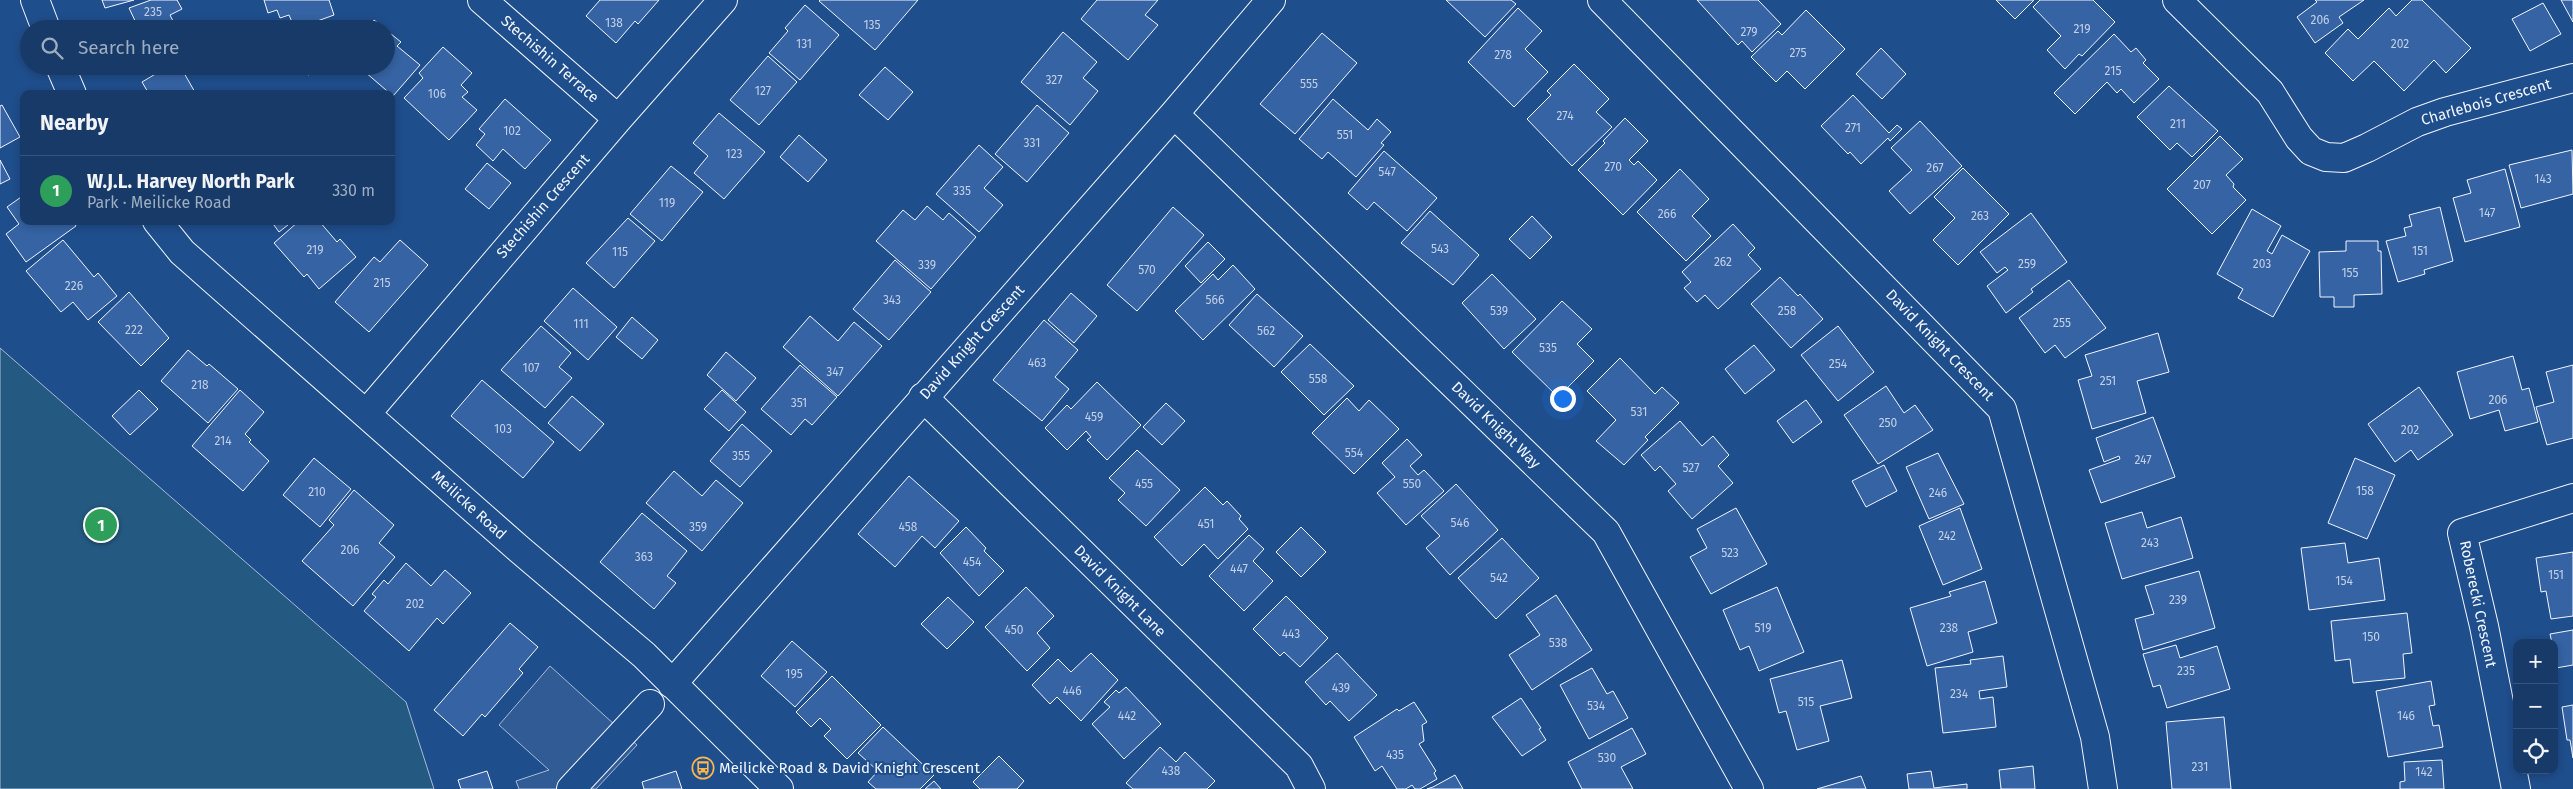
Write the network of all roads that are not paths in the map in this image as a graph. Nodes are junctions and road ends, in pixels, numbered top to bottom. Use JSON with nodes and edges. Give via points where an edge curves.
{"nodes":[{"id":1,"x":35,"y":0,"type":"edge"},
{"id":2,"x":482,"y":0,"type":"edge"},
{"id":3,"x":723,"y":0,"type":"edge"},
{"id":4,"x":1271,"y":0,"type":"edge"},
{"id":5,"x":1602,"y":0,"type":"edge"},
{"id":6,"x":2177,"y":0,"type":"edge"},
{"id":7,"x":43,"y":20,"type":"edge"},
{"id":8,"x":64,"y":75,"type":"edge"},
{"id":9,"x":2573,"y":78,"type":"edge"},
{"id":10,"x":70,"y":90,"type":"edge"},
{"id":11,"x":1174,"y":114,"type":"junction"},
{"id":12,"x":618,"y":119,"type":"junction"},
{"id":13,"x":160,"y":225,"type":"edge"},
{"id":14,"x":923,"y":397,"type":"junction"},
{"id":15,"x":366,"y":414,"type":"junction"},
{"id":16,"x":2573,"y":498,"type":"edge"},
{"id":17,"x":672,"y":684,"type":"junction"},
{"id":18,"x":650,"y":704,"type":"dead end"},
{"id":19,"x":571,"y":789,"type":"edge"},
{"id":20,"x":779,"y":789,"type":"edge"},
{"id":21,"x":1311,"y":789,"type":"edge"},
{"id":22,"x":1749,"y":789,"type":"edge"},
{"id":23,"x":2103,"y":789,"type":"edge"},
{"id":24,"x":2516,"y":789,"type":"edge"}],
"edges":[{"from":1,"to":7,"type":"street"},
{"from":2,"to":12,"type":"street","name":"Stechishin Terrace"},
{"from":3,"to":12,"type":"street","name":"Stechishin Crescent"},
{"from":4,"to":11,"type":"street","name":"David Knight Crescent"},
{"from":5,"to":23,"type":"street","name":"David Knight Crescent","via":[[2002,408],[2095,737]]},
{"from":6,"to":9,"type":"street","name":"Charlebois Crescent","via":[[2270,92],[2299,138],[2312,151],[2326,157],[2344,158],[2417,122]]},
{"from":8,"to":10,"type":"street"},
{"from":11,"to":14,"type":"street","name":"David Knight Crescent"},
{"from":11,"to":22,"type":"street","name":"David Knight Way","via":[[1606,532]]},
{"from":12,"to":15,"type":"street","name":"Stechishin Crescent"},
{"from":13,"to":15,"type":"street","name":"Meilicke Road","via":[[182,252]]},
{"from":14,"to":17,"type":"street","name":"David Knight Crescent"},
{"from":14,"to":21,"type":"street","name":"David Knight Lane","via":[[1298,766]]},
{"from":15,"to":17,"type":"street","name":"Meilicke Road","via":[[644,655]]},
{"from":16,"to":24,"type":"street","name":"Roberecki Crescent","via":[[2462,533]]},
{"from":17,"to":20,"type":"street","name":"Meilicke Road"},
{"from":18,"to":19,"type":"street"}]}
